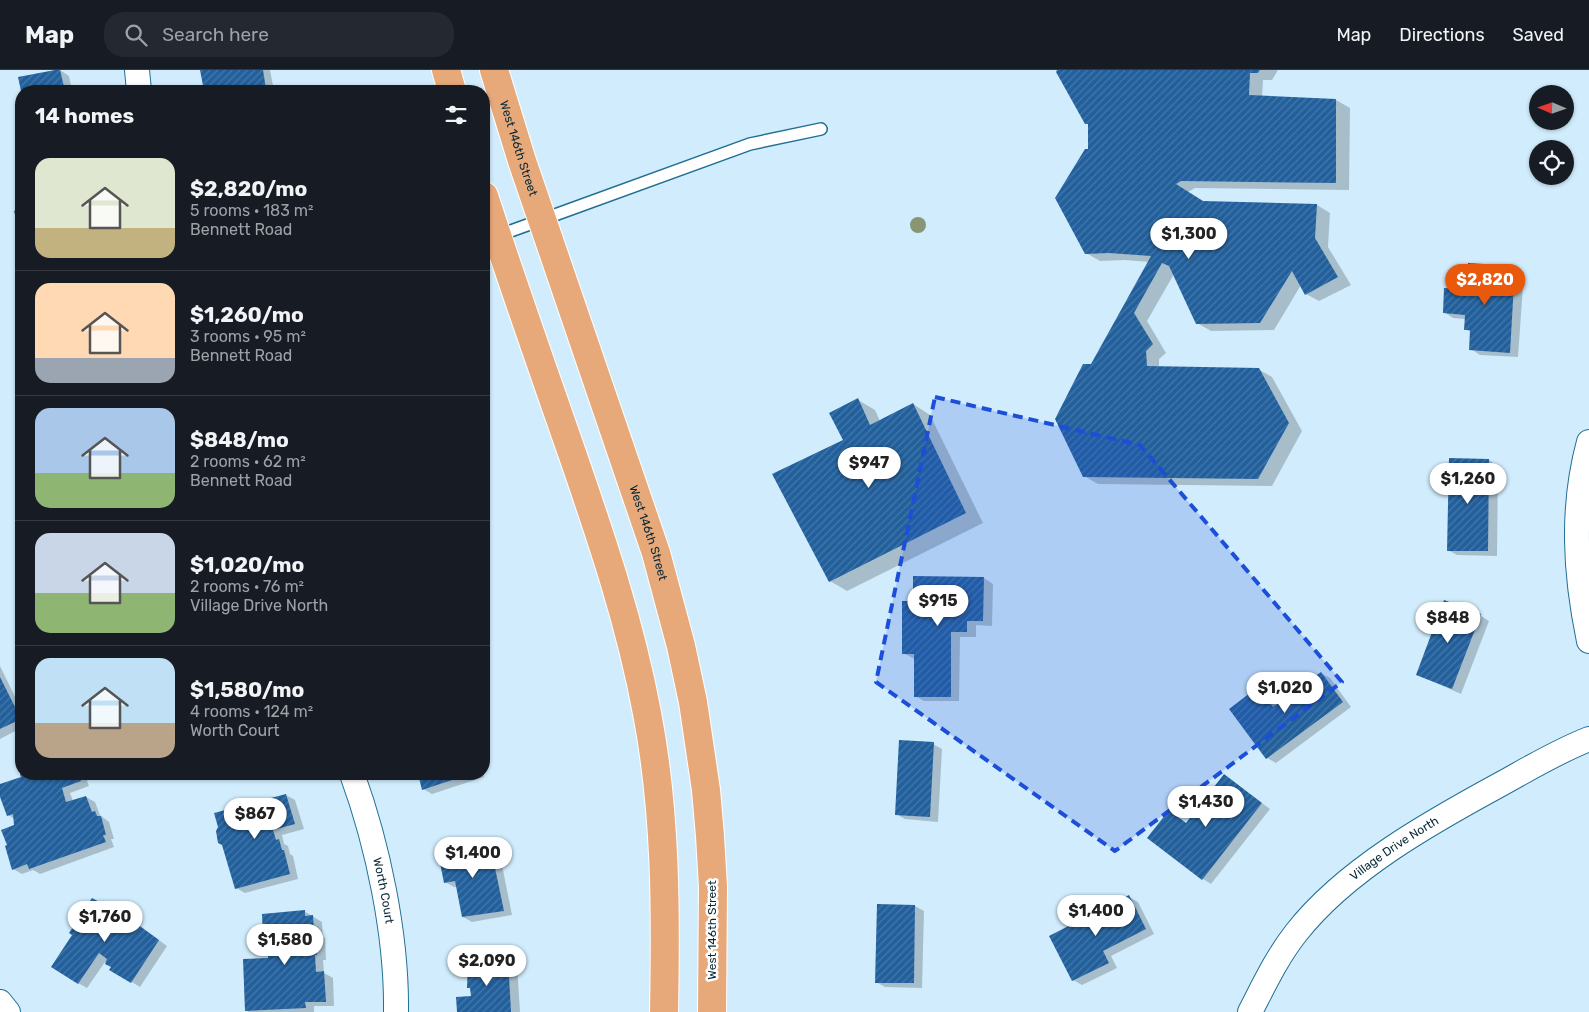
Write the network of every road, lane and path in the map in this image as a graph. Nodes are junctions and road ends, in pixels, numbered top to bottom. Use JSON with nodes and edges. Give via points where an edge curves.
{"nodes":[{"id":1,"x":137,"y":70,"type":"edge"},
{"id":2,"x":446,"y":70,"type":"edge"},
{"id":3,"x":494,"y":70,"type":"edge"},
{"id":4,"x":139,"y":85,"type":"edge"},
{"id":5,"x":450,"y":85,"type":"edge"},
{"id":6,"x":821,"y":129,"type":"dead end"},
{"id":7,"x":490,"y":214,"type":"edge"},
{"id":8,"x":542,"y":220,"type":"junction"},
{"id":9,"x":497,"y":236,"type":"junction"},
{"id":10,"x":1589,"y":442,"type":"edge"},
{"id":11,"x":1589,"y":641,"type":"edge"},
{"id":12,"x":1589,"y":739,"type":"edge"},
{"id":13,"x":354,"y":780,"type":"edge"},
{"id":14,"x":0,"y":1002,"type":"edge"},
{"id":15,"x":8,"y":1012,"type":"edge"},
{"id":16,"x":396,"y":1012,"type":"edge"},
{"id":17,"x":664,"y":1012,"type":"edge"},
{"id":18,"x":712,"y":1012,"type":"edge"},
{"id":19,"x":1250,"y":1012,"type":"edge"}],
"edges":[{"from":1,"to":4,"type":"street"},
{"from":2,"to":5,"type":"main road"},
{"from":3,"to":8,"type":"main road","name":"West 146th Street"},
{"from":6,"to":8,"type":"lane","via":[[750,144]]},
{"from":7,"to":9,"type":"main road"},
{"from":8,"to":9,"type":"lane"},
{"from":8,"to":18,"type":"main road","name":"West 146th Street","via":[[656,553],[683,654],[693,702],[710,836]]},
{"from":9,"to":17,"type":"main road","via":[[610,562],[635,656],[654,752],[661,816],[665,892]]},
{"from":10,"to":11,"type":"street","via":[[1577,505],[1576,540]]},
{"from":12,"to":19,"type":"street","name":"Village Drive North","via":[[1429,825],[1356,875],[1323,903],[1295,934]]},
{"from":13,"to":16,"type":"street","name":"Worth Court","via":[[378,862],[390,930]]},
{"from":14,"to":15,"type":"street"}]}
